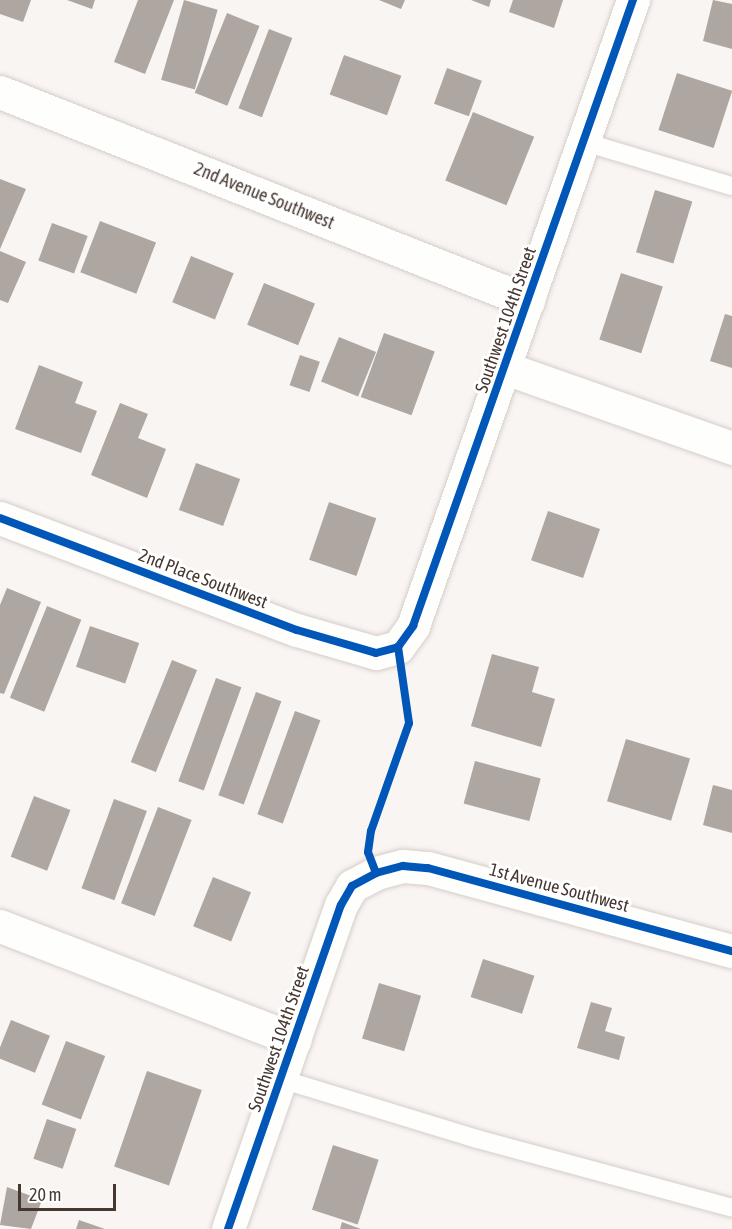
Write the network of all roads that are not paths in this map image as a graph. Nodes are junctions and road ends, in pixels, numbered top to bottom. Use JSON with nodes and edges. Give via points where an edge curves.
{"nodes":[{"id":1,"x":633,"y":0,"type":"edge"},
{"id":2,"x":0,"y":92,"type":"edge"},
{"id":3,"x":584,"y":142,"type":"junction"},
{"id":4,"x":732,"y":186,"type":"edge"},
{"id":5,"x":528,"y":301,"type":"junction"},
{"id":6,"x":505,"y":368,"type":"junction"},
{"id":7,"x":732,"y":448,"type":"edge"},
{"id":8,"x":0,"y":518,"type":"edge"},
{"id":9,"x":398,"y":647,"type":"joint"},
{"id":10,"x":376,"y":873,"type":"joint"},
{"id":11,"x":0,"y":926,"type":"edge"},
{"id":12,"x":732,"y":951,"type":"edge"},
{"id":13,"x":295,"y":1040,"type":"junction"},
{"id":14,"x":281,"y":1079,"type":"junction"},
{"id":15,"x":732,"y":1208,"type":"edge"},
{"id":16,"x":228,"y":1229,"type":"edge"}],
"edges":[{"from":1,"to":3,"type":"street","name":"Southwest 104th Street"},
{"from":2,"to":5,"type":"street","name":"2nd Avenue Southwest"},
{"from":3,"to":4,"type":"lane"},
{"from":3,"to":5,"type":"street","name":"Southwest 104th Street"},
{"from":5,"to":6,"type":"street","name":"Southwest 104th Street"},
{"from":6,"to":7,"type":"street"},
{"from":6,"to":9,"type":"street","name":"Southwest 104th Street","via":[[413,626]]},
{"from":8,"to":9,"type":"street","name":"2nd Place Southwest","via":[[297,630],[376,653]]},
{"from":10,"to":12,"type":"street","name":"1st Avenue Southwest","via":[[403,866],[428,868]]},
{"from":10,"to":13,"type":"street","name":"Southwest 104th Street","via":[[352,886],[341,905]]},
{"from":11,"to":13,"type":"street"},
{"from":13,"to":14,"type":"street","name":"Southwest 104th Street"},
{"from":14,"to":15,"type":"lane","via":[[477,1139]]},
{"from":14,"to":16,"type":"street","name":"Southwest 104th Street"}]}
